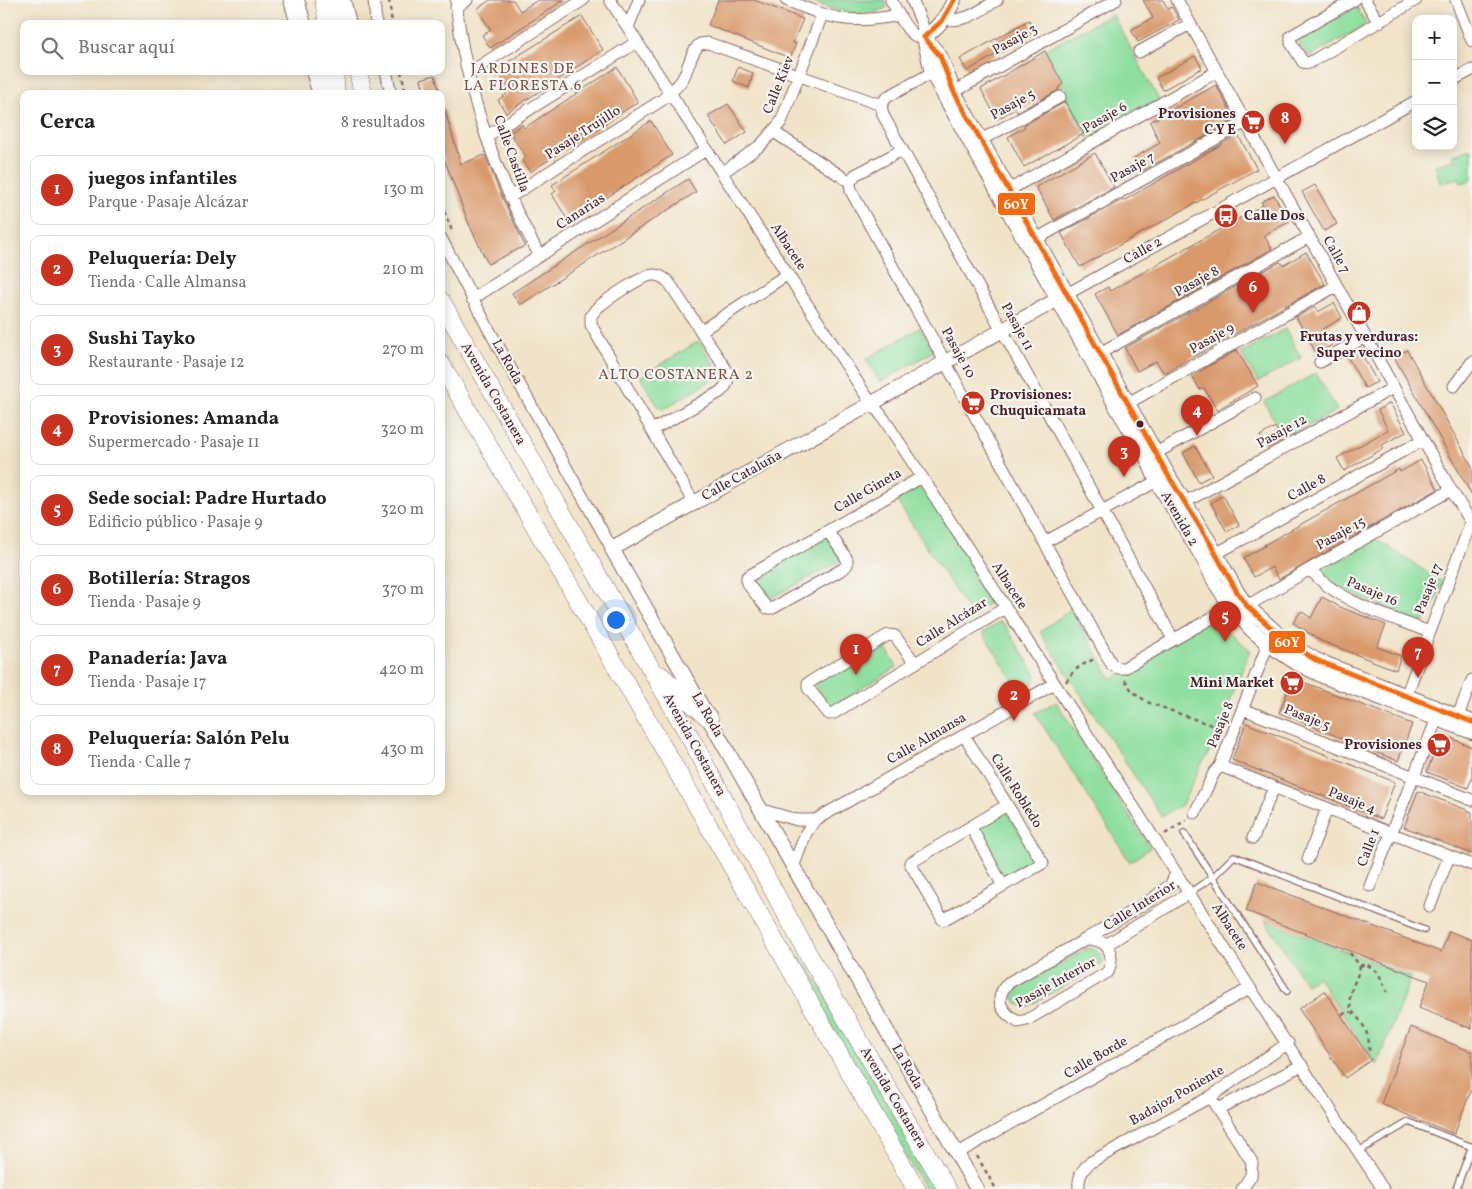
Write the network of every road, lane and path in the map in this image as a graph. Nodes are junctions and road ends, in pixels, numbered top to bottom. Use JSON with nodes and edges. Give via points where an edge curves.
{"nodes":[{"id":1,"x":294,"y":0,"type":"edge"},
{"id":2,"x":324,"y":0,"type":"edge"},
{"id":3,"x":340,"y":0,"type":"edge"},
{"id":4,"x":346,"y":0,"type":"edge"},
{"id":5,"x":374,"y":0,"type":"edge"},
{"id":6,"x":388,"y":0,"type":"edge"},
{"id":7,"x":467,"y":0,"type":"edge"},
{"id":8,"x":583,"y":0,"type":"edge"},
{"id":9,"x":610,"y":0,"type":"edge"},
{"id":10,"x":639,"y":0,"type":"edge"},
{"id":11,"x":786,"y":0,"type":"edge"},
{"id":12,"x":891,"y":0,"type":"edge"},
{"id":13,"x":912,"y":0,"type":"edge"},
{"id":14,"x":954,"y":0,"type":"edge"},
{"id":15,"x":998,"y":0,"type":"edge"},
{"id":16,"x":1116,"y":0,"type":"edge"},
{"id":17,"x":1177,"y":0,"type":"edge"},
{"id":18,"x":1354,"y":0,"type":"edge"},
{"id":19,"x":1365,"y":0,"type":"edge"},
{"id":20,"x":1416,"y":0,"type":"edge"},
{"id":21,"x":1456,"y":0,"type":"edge"},
{"id":22,"x":456,"y":4,"type":"edge"},
{"id":23,"x":822,"y":15,"type":"junction"},
{"id":24,"x":899,"y":15,"type":"junction"},
{"id":25,"x":944,"y":18,"type":"junction"},
{"id":26,"x":300,"y":20,"type":"edge"},
{"id":27,"x":327,"y":20,"type":"edge"},
{"id":28,"x":347,"y":20,"type":"edge"},
{"id":29,"x":348,"y":20,"type":"edge"},
{"id":30,"x":376,"y":20,"type":"edge"},
{"id":31,"x":391,"y":20,"type":"edge"},
{"id":32,"x":1379,"y":23,"type":"junction"},
{"id":33,"x":1190,"y":24,"type":"junction"},
{"id":34,"x":628,"y":27,"type":"junction"},
{"id":35,"x":924,"y":37,"type":"junction"},
{"id":36,"x":1472,"y":41,"type":"edge"},
{"id":37,"x":637,"y":42,"type":"junction"},
{"id":38,"x":1139,"y":52,"type":"dead end"},
{"id":39,"x":1472,"y":70,"type":"edge"},
{"id":40,"x":1216,"y":72,"type":"junction"},
{"id":41,"x":469,"y":73,"type":"junction"},
{"id":42,"x":932,"y":73,"type":"junction"},
{"id":43,"x":317,"y":75,"type":"edge"},
{"id":44,"x":334,"y":75,"type":"edge"},
{"id":45,"x":359,"y":75,"type":"edge"},
{"id":46,"x":387,"y":75,"type":"edge"},
{"id":47,"x":402,"y":75,"type":"edge"},
{"id":48,"x":799,"y":77,"type":"junction"},
{"id":49,"x":1457,"y":78,"type":"edge"},
{"id":50,"x":322,"y":90,"type":"edge"},
{"id":51,"x":336,"y":90,"type":"edge"},
{"id":52,"x":362,"y":90,"type":"edge"},
{"id":53,"x":390,"y":90,"type":"edge"},
{"id":54,"x":405,"y":90,"type":"edge"},
{"id":55,"x":954,"y":92,"type":"junction"},
{"id":56,"x":670,"y":93,"type":"junction"},
{"id":57,"x":1060,"y":97,"type":"dead end"},
{"id":58,"x":1412,"y":103,"type":"edge"},
{"id":59,"x":881,"y":105,"type":"junction"},
{"id":60,"x":1244,"y":123,"type":"junction"},
{"id":61,"x":774,"y":132,"type":"junction"},
{"id":62,"x":487,"y":136,"type":"junction"},
{"id":63,"x":981,"y":140,"type":"junction"},
{"id":64,"x":707,"y":149,"type":"junction"},
{"id":65,"x":902,"y":150,"type":"junction"},
{"id":66,"x":722,"y":173,"type":"junction"},
{"id":67,"x":1275,"y":178,"type":"junction"},
{"id":68,"x":850,"y":182,"type":"junction"},
{"id":69,"x":1009,"y":190,"type":"junction"},
{"id":70,"x":510,"y":197,"type":"junction"},
{"id":71,"x":1308,"y":237,"type":"junction"},
{"id":72,"x":1036,"y":239,"type":"junction"},
{"id":73,"x":445,"y":246,"type":"edge"},
{"id":74,"x":540,"y":256,"type":"junction"},
{"id":75,"x":788,"y":274,"type":"junction"},
{"id":76,"x":1336,"y":286,"type":"junction"},
{"id":77,"x":1062,"y":296,"type":"junction"},
{"id":78,"x":472,"y":299,"type":"junction"},
{"id":79,"x":445,"y":309,"type":"edge"},
{"id":80,"x":1002,"y":330,"type":"junction"},
{"id":81,"x":701,"y":331,"type":"junction"},
{"id":82,"x":1365,"y":337,"type":"junction"},
{"id":83,"x":1100,"y":353,"type":"junction"},
{"id":84,"x":945,"y":362,"type":"junction"},
{"id":85,"x":1320,"y":362,"type":"dead end"},
{"id":86,"x":1472,"y":362,"type":"edge"},
{"id":87,"x":445,"y":371,"type":"edge"},
{"id":88,"x":1454,"y":386,"type":"dead end"},
{"id":89,"x":1393,"y":388,"type":"junction"},
{"id":90,"x":1255,"y":398,"type":"dead end"},
{"id":91,"x":872,"y":403,"type":"junction"},
{"id":92,"x":1128,"y":403,"type":"junction"},
{"id":93,"x":652,"y":430,"type":"junction"},
{"id":94,"x":1423,"y":440,"type":"junction"},
{"id":95,"x":1156,"y":453,"type":"junction"},
{"id":96,"x":922,"y":477,"type":"junction"},
{"id":97,"x":1157,"y":481,"type":"junction"},
{"id":98,"x":1451,"y":490,"type":"junction"},
{"id":99,"x":1185,"y":502,"type":"junction"},
{"id":100,"x":694,"y":503,"type":"junction"},
{"id":101,"x":1102,"y":511,"type":"junction"},
{"id":102,"x":1472,"y":523,"type":"edge"},
{"id":103,"x":828,"y":531,"type":"junction"},
{"id":104,"x":1045,"y":542,"type":"junction"},
{"id":105,"x":612,"y":549,"type":"junction"},
{"id":106,"x":1210,"y":557,"type":"junction"},
{"id":107,"x":1310,"y":569,"type":"junction"},
{"id":108,"x":1247,"y":606,"type":"junction"},
{"id":109,"x":1231,"y":607,"type":"junction"},
{"id":110,"x":1005,"y":608,"type":"junction"},
{"id":111,"x":1429,"y":632,"type":"junction"},
{"id":112,"x":1173,"y":639,"type":"junction"},
{"id":113,"x":1268,"y":644,"type":"junction"},
{"id":114,"x":1106,"y":653,"type":"junction"},
{"id":115,"x":915,"y":663,"type":"junction"},
{"id":116,"x":648,"y":664,"type":"junction"},
{"id":117,"x":1118,"y":668,"type":"junction"},
{"id":118,"x":1472,"y":680,"type":"edge"},
{"id":119,"x":1056,"y":686,"type":"junction"},
{"id":120,"x":1406,"y":696,"type":"junction"},
{"id":121,"x":1243,"y":709,"type":"junction"},
{"id":122,"x":1438,"y":714,"type":"junction"},
{"id":123,"x":1458,"y":716,"type":"junction"},
{"id":124,"x":709,"y":718,"type":"junction"},
{"id":125,"x":1472,"y":722,"type":"edge"},
{"id":126,"x":1472,"y":732,"type":"edge"},
{"id":127,"x":1233,"y":734,"type":"junction"},
{"id":128,"x":964,"y":735,"type":"junction"},
{"id":129,"x":1220,"y":766,"type":"junction"},
{"id":130,"x":1413,"y":776,"type":"junction"},
{"id":131,"x":1274,"y":787,"type":"junction"},
{"id":132,"x":1472,"y":800,"type":"edge"},
{"id":133,"x":1007,"y":805,"type":"junction"},
{"id":134,"x":1327,"y":808,"type":"junction"},
{"id":135,"x":762,"y":810,"type":"junction"},
{"id":136,"x":1195,"y":814,"type":"joint"},
{"id":137,"x":814,"y":820,"type":"junction"},
{"id":138,"x":971,"y":827,"type":"junction"},
{"id":139,"x":1184,"y":833,"type":"dead end"},
{"id":140,"x":1391,"y":833,"type":"junction"},
{"id":141,"x":1253,"y":838,"type":"dead end"},
{"id":142,"x":1155,"y":840,"type":"junction"},
{"id":143,"x":1449,"y":856,"type":"junction"},
{"id":144,"x":1308,"y":859,"type":"dead end"},
{"id":145,"x":1472,"y":865,"type":"edge"},
{"id":146,"x":793,"y":868,"type":"junction"},
{"id":147,"x":1176,"y":873,"type":"junction"},
{"id":148,"x":1213,"y":878,"type":"junction"},
{"id":149,"x":1003,"y":886,"type":"junction"},
{"id":150,"x":1370,"y":886,"type":"dead end"},
{"id":151,"x":1189,"y":893,"type":"junction"},
{"id":152,"x":1430,"y":906,"type":"dead end"},
{"id":153,"x":1424,"y":930,"type":"dead end"},
{"id":154,"x":1086,"y":939,"type":"junction"},
{"id":155,"x":1106,"y":945,"type":"junction"},
{"id":156,"x":1350,"y":953,"type":"dead end"},
{"id":157,"x":1360,"y":966,"type":"junction"},
{"id":158,"x":1250,"y":988,"type":"junction"},
{"id":159,"x":1287,"y":991,"type":"dead end"},
{"id":160,"x":1388,"y":992,"type":"dead end"},
{"id":161,"x":1352,"y":1012,"type":"junction"},
{"id":162,"x":1342,"y":1014,"type":"dead end"},
{"id":163,"x":1288,"y":1043,"type":"junction"},
{"id":164,"x":1369,"y":1054,"type":"dead end"},
{"id":165,"x":1302,"y":1065,"type":"junction"},
{"id":166,"x":1210,"y":1097,"type":"junction"},
{"id":167,"x":1218,"y":1110,"type":"junction"},
{"id":168,"x":971,"y":1146,"type":"junction"},
{"id":169,"x":1472,"y":1147,"type":"edge"},
{"id":170,"x":1359,"y":1151,"type":"junction"},
{"id":171,"x":956,"y":1154,"type":"junction"},
{"id":172,"x":916,"y":1189,"type":"edge"},
{"id":173,"x":947,"y":1189,"type":"edge"},
{"id":174,"x":977,"y":1189,"type":"edge"},
{"id":175,"x":996,"y":1189,"type":"edge"},
{"id":176,"x":1079,"y":1189,"type":"edge"},
{"id":177,"x":1242,"y":1189,"type":"edge"},
{"id":178,"x":1383,"y":1189,"type":"edge"},
{"id":179,"x":1456,"y":1189,"type":"edge"}],
"edges":[{"from":1,"to":26,"type":"highway"},
{"from":2,"to":27,"type":"main road"},
{"from":3,"to":28,"type":"highway"},
{"from":4,"to":29,"type":"main road"},
{"from":5,"to":30,"type":"street"},
{"from":6,"to":31,"type":"path"},
{"from":7,"to":22,"type":"street"},
{"from":8,"to":41,"type":"street"},
{"from":9,"to":34,"type":"street","name":"Albacete"},
{"from":10,"to":34,"type":"street"},
{"from":11,"to":23,"type":"street"},
{"from":12,"to":24,"type":"street"},
{"from":13,"to":35,"type":"street"},
{"from":14,"to":25,"type":"street"},
{"from":15,"to":25,"type":"street","via":[[962,19]]},
{"from":16,"to":55,"type":"street","name":"Pasaje 3"},
{"from":17,"to":33,"type":"street","name":"Calle 7"},
{"from":18,"to":32,"type":"street","via":[[1291,36],[1291,43],[1301,60],[1309,63]]},
{"from":19,"to":32,"type":"street"},
{"from":20,"to":32,"type":"street"},
{"from":21,"to":36,"type":"street"},
{"from":22,"to":41,"type":"street","name":"Calle Castilla"},
{"from":23,"to":24,"type":"street","via":[[860,21]]},
{"from":23,"to":48,"type":"street","name":"Calle Kiev"},
{"from":24,"to":35,"type":"street","via":[[916,36]]},
{"from":25,"to":35,"type":"street"},
{"from":33,"to":38,"type":"street"},
{"from":33,"to":40,"type":"street","name":"Calle 7"},
{"from":34,"to":37,"type":"street","name":"Albacete"},
{"from":35,"to":42,"type":"street","name":"Avenida 2"},
{"from":35,"to":55,"type":"street","name":"Avenida 2","via":[[940,56]]},
{"from":37,"to":56,"type":"street","name":"Albacete"},
{"from":37,"to":62,"type":"street"},
{"from":39,"to":49,"type":"street"},
{"from":40,"to":60,"type":"street","name":"Calle 7"},
{"from":40,"to":69,"type":"street","name":"Pasaje 6"},
{"from":41,"to":62,"type":"street","name":"Calle Castilla"},
{"from":42,"to":59,"type":"street","via":[[890,95]]},
{"from":42,"to":77,"type":"street","name":"Avenida 2"},
{"from":43,"to":50,"type":"highway"},
{"from":44,"to":51,"type":"main road"},
{"from":45,"to":52,"type":"main road"},
{"from":46,"to":53,"type":"street"},
{"from":47,"to":54,"type":"path"},
{"from":48,"to":56,"type":"street","name":"Pasaje Trujillo","via":[[704,43],[697,46],[683,79]]},
{"from":48,"to":59,"type":"street"},
{"from":48,"to":61,"type":"street","name":"Calle Kiev","via":[[786,112]]},
{"from":55,"to":63,"type":"street","name":"Avenida 2"},
{"from":56,"to":64,"type":"street","name":"Albacete"},
{"from":56,"to":70,"type":"street","name":"Pasaje Trujillo"},
{"from":57,"to":63,"type":"street","name":"Pasaje 5"},
{"from":58,"to":67,"type":"street","name":"Calle 2"},
{"from":59,"to":65,"type":"street","name":"Pasaje 11","via":[[882,115]]},
{"from":60,"to":67,"type":"street","name":"Calle 7"},
{"from":60,"to":72,"type":"street","name":"Pasaje 7"},
{"from":61,"to":66,"type":"street","name":"Calle Kiev"},
{"from":61,"to":68,"type":"street"},
{"from":62,"to":70,"type":"street","name":"Calle Castilla"},
{"from":63,"to":69,"type":"street","name":"Avenida 2"},
{"from":64,"to":66,"type":"street","name":"Albacete"},
{"from":64,"to":74,"type":"street","name":"Canarias"},
{"from":65,"to":68,"type":"street","via":[[855,175]]},
{"from":65,"to":80,"type":"street","name":"Pasaje 11"},
{"from":66,"to":75,"type":"street","name":"Albacete"},
{"from":67,"to":71,"type":"street","name":"Calle 7"},
{"from":67,"to":77,"type":"street","name":"Calle 2"},
{"from":68,"to":84,"type":"street","name":"Pasaje 10","via":[[851,191]]},
{"from":69,"to":72,"type":"street","name":"Avenida 2"},
{"from":70,"to":74,"type":"street","name":"Calle Castilla"},
{"from":71,"to":76,"type":"street","name":"Calle 7"},
{"from":71,"to":83,"type":"street","name":"Pasaje 8"},
{"from":72,"to":77,"type":"street","name":"Avenida 2"},
{"from":73,"to":78,"type":"street","name":"La Roda"},
{"from":74,"to":78,"type":"street","name":"Canarias"},
{"from":75,"to":81,"type":"street"},
{"from":75,"to":91,"type":"street","name":"Albacete"},
{"from":76,"to":82,"type":"street","name":"Calle 7"},
{"from":76,"to":92,"type":"street","name":"Pasaje 9"},
{"from":77,"to":80,"type":"street","name":"Calle 2"},
{"from":77,"to":83,"type":"street","name":"Avenida 2"},
{"from":77,"to":97,"type":"street","name":"Avenida 2","via":[[1091,359]]},
{"from":78,"to":105,"type":"street","name":"La Roda"},
{"from":79,"to":116,"type":"main road","name":"Avenida Costanera"},
{"from":80,"to":84,"type":"street","name":"Calle 2"},
{"from":80,"to":101,"type":"street","name":"Pasaje 11"},
{"from":81,"to":93,"type":"street","via":[[727,371],[728,382],[720,392]]},
{"from":81,"to":93,"type":"street","via":[[670,284],[654,274],[599,306],[591,316],[593,329]]},
{"from":82,"to":85,"type":"street"},
{"from":82,"to":89,"type":"street","name":"Calle 7"},
{"from":83,"to":92,"type":"street","name":"Avenida 2"},
{"from":84,"to":91,"type":"street","name":"Calle 2"},
{"from":84,"to":104,"type":"street","name":"Pasaje 10"},
{"from":86,"to":88,"type":"street"},
{"from":87,"to":172,"type":"main road","name":"Avenida Costanera"},
{"from":89,"to":94,"type":"street","name":"Calle 7"},
{"from":89,"to":99,"type":"street","name":"Pasaje 12"},
{"from":90,"to":95,"type":"street"},
{"from":91,"to":96,"type":"street","name":"Albacete"},
{"from":91,"to":100,"type":"street","name":"Calle Cataluña"},
{"from":92,"to":95,"type":"street","name":"Avenida 2"},
{"from":93,"to":100,"type":"street"},
{"from":94,"to":98,"type":"street","name":"Calle 7"},
{"from":94,"to":106,"type":"street","name":"Calle 8"},
{"from":95,"to":99,"type":"street","name":"Avenida 2"},
{"from":96,"to":103,"type":"street","name":"Calle Gineta"},
{"from":96,"to":110,"type":"street","name":"Albacete"},
{"from":97,"to":101,"type":"street"},
{"from":97,"to":106,"type":"street","name":"Avenida 2"},
{"from":98,"to":102,"type":"street","name":"Calle 7"},
{"from":98,"to":107,"type":"street","name":"Pasaje 15"},
{"from":99,"to":106,"type":"street","name":"Avenida 2"},
{"from":100,"to":105,"type":"street","name":"Calle Cataluña"},
{"from":101,"to":104,"type":"street"},
{"from":101,"to":112,"type":"street","name":"Pasaje 11"},
{"from":102,"to":111,"type":"street","name":"Pasaje 17"},
{"from":103,"to":103,"type":"street","name":"Calle Gineta","via":[[746,577],[746,583],[767,608],[773,608],[847,565],[847,559]]},
{"from":104,"to":114,"type":"street","name":"Pasaje 10"},
{"from":105,"to":124,"type":"street","name":"La Roda"},
{"from":106,"to":108,"type":"street","name":"Avenida 2"},
{"from":106,"to":109,"type":"street","name":"Avenida 2","via":[[1216,584]]},
{"from":107,"to":108,"type":"street","name":"Pasaje 15"},
{"from":107,"to":111,"type":"street","name":"Pasaje 16","via":[[1336,593]]},
{"from":108,"to":120,"type":"street","name":"Avenida 2","via":[[1302,652]]},
{"from":109,"to":112,"type":"street"},
{"from":109,"to":113,"type":"street","name":"Avenida 2"},
{"from":110,"to":115,"type":"street","name":"Calle Alcázar"},
{"from":110,"to":119,"type":"street","name":"Albacete"},
{"from":111,"to":120,"type":"street","name":"Pasaje 17"},
{"from":112,"to":117,"type":"street","via":[[1124,668]]},
{"from":113,"to":121,"type":"street","name":"Pasaje 8"},
{"from":113,"to":122,"type":"street","name":"Avenida 2","via":[[1325,677]]},
{"from":114,"to":117,"type":"street","name":"Pasaje 10","via":[[1112,665]]},
{"from":114,"to":119,"type":"path","via":[[1076,668],[1067,681]]},
{"from":115,"to":115,"type":"street","name":"Calle Alcázar","via":[[896,636],[888,635],[808,683],[808,688],[829,714],[834,713]]},
{"from":116,"to":124,"type":"main road"},
{"from":116,"to":173,"type":"main road","name":"Avenida Costanera","via":[[808,954]]},
{"from":117,"to":127,"type":"path","via":[[1132,691],[1147,702]]},
{"from":118,"to":123,"type":"street"},
{"from":119,"to":128,"type":"street","name":"Calle Almansa"},
{"from":119,"to":142,"type":"street","name":"Albacete"},
{"from":120,"to":122,"type":"street","name":"Avenida 2"},
{"from":121,"to":127,"type":"street","name":"Pasaje 8"},
{"from":121,"to":130,"type":"street","name":"Pasaje 5"},
{"from":122,"to":123,"type":"street","name":"Avenida 2"},
{"from":122,"to":126,"type":"street","name":"Avenida 2"},
{"from":122,"to":130,"type":"street","name":"Calle 1"},
{"from":123,"to":125,"type":"street","name":"Avenida 2"},
{"from":124,"to":135,"type":"street","name":"La Roda"},
{"from":127,"to":129,"type":"street","name":"Pasaje 8"},
{"from":128,"to":133,"type":"street","name":"Calle Robledo"},
{"from":128,"to":137,"type":"street","name":"Calle Almansa"},
{"from":129,"to":131,"type":"street","name":"Pasaje 4"},
{"from":129,"to":136,"type":"street","name":"Pasaje 8"},
{"from":130,"to":132,"type":"street","name":"Pasaje 5"},
{"from":130,"to":140,"type":"street","name":"Calle 1"},
{"from":131,"to":134,"type":"street","name":"Pasaje 4"},
{"from":131,"to":141,"type":"street"},
{"from":133,"to":138,"type":"street"},
{"from":133,"to":149,"type":"street","name":"Calle Robledo","via":[[1043,863]]},
{"from":134,"to":140,"type":"street","name":"Pasaje 4"},
{"from":134,"to":144,"type":"street"},
{"from":135,"to":137,"type":"street","via":[[798,820]]},
{"from":135,"to":146,"type":"street","name":"La Roda"},
{"from":136,"to":142,"type":"path"},
{"from":137,"to":146,"type":"street"},
{"from":138,"to":149,"type":"street"},
{"from":138,"to":149,"type":"street","via":[[910,863],[942,920]]},
{"from":139,"to":148,"type":"lane"},
{"from":140,"to":143,"type":"street","name":"Pasaje 4"},
{"from":140,"to":150,"type":"street","name":"Calle 1"},
{"from":142,"to":147,"type":"street","name":"Albacete"},
{"from":143,"to":145,"type":"street","name":"Pasaje 4"},
{"from":143,"to":152,"type":"street"},
{"from":146,"to":171,"type":"street","name":"La Roda"},
{"from":147,"to":151,"type":"street","name":"Albacete"},
{"from":147,"to":154,"type":"street","name":"Calle Interior","via":[[1171,884],[1152,899]]},
{"from":148,"to":151,"type":"lane"},
{"from":148,"to":153,"type":"lane","via":[[1234,856]]},
{"from":148,"to":159,"type":"lane"},
{"from":151,"to":155,"type":"street","name":"Calle Interior"},
{"from":151,"to":158,"type":"street","name":"Albacete"},
{"from":154,"to":155,"type":"street","name":"Pasaje Interior"},
{"from":154,"to":155,"type":"street","name":"Pasaje Interior","via":[[1001,990],[999,997],[1005,1013],[1018,1022],[1026,1020],[1104,976],[1111,960]]},
{"from":156,"to":157,"type":"path"},
{"from":157,"to":160,"type":"path","via":[[1365,964],[1374,968]]},
{"from":157,"to":161,"type":"path","via":[[1349,1002]]},
{"from":158,"to":163,"type":"street","name":"Albacete"},
{"from":158,"to":168,"type":"street","name":"Calle Borde"},
{"from":161,"to":162,"type":"path"},
{"from":161,"to":164,"type":"path","via":[[1366,1029]]},
{"from":163,"to":165,"type":"street","name":"Albacete"},
{"from":163,"to":166,"type":"street","name":"Badajoz Poniente"},
{"from":165,"to":167,"type":"street"},
{"from":165,"to":170,"type":"street","name":"Albacete"},
{"from":166,"to":167,"type":"street"},
{"from":166,"to":176,"type":"street","name":"Badajoz Poniente","via":[[1089,1163],[1081,1172]]},
{"from":167,"to":177,"type":"street","via":[[1252,1162],[1251,1176]]},
{"from":168,"to":171,"type":"street","name":"Calle Borde"},
{"from":168,"to":175,"type":"path"},
{"from":169,"to":170,"type":"lane","via":[[1409,1122]]},
{"from":169,"to":179,"type":"lane"},
{"from":170,"to":178,"type":"street","name":"Albacete"},
{"from":171,"to":174,"type":"street","name":"La Roda"}]}
